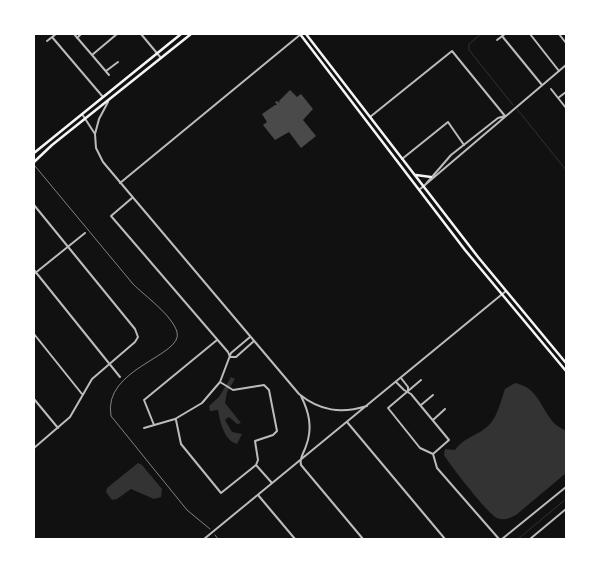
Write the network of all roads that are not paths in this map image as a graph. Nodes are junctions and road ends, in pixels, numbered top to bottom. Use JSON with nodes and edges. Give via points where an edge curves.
{"nodes":[{"id":1,"x":56,"y":34,"type":"edge"},
{"id":2,"x":74,"y":34,"type":"edge"},
{"id":3,"x":81,"y":34,"type":"edge"},
{"id":4,"x":117,"y":34,"type":"edge"},
{"id":5,"x":141,"y":34,"type":"edge"},
{"id":6,"x":181,"y":34,"type":"edge"},
{"id":7,"x":191,"y":34,"type":"edge"},
{"id":8,"x":300,"y":34,"type":"edge"},
{"id":9,"x":306,"y":34,"type":"edge"},
{"id":10,"x":530,"y":34,"type":"edge"},
{"id":11,"x":559,"y":34,"type":"edge"},
{"id":12,"x":503,"y":35,"type":"edge"},
{"id":13,"x":52,"y":37,"type":"junction"},
{"id":14,"x":77,"y":38,"type":"junction"},
{"id":15,"x":497,"y":40,"type":"dead end"},
{"id":16,"x":47,"y":41,"type":"dead end"},
{"id":17,"x":566,"y":43,"type":"edge"},
{"id":18,"x":158,"y":53,"type":"junction"},
{"id":19,"x":92,"y":55,"type":"junction"},
{"id":20,"x":161,"y":58,"type":"junction"},
{"id":21,"x":118,"y":62,"type":"dead end"},
{"id":22,"x":566,"y":65,"type":"edge"},
{"id":23,"x":559,"y":70,"type":"junction"},
{"id":24,"x":106,"y":71,"type":"junction"},
{"id":25,"x":109,"y":75,"type":"dead end"},
{"id":26,"x":124,"y":80,"type":"junction"},
{"id":27,"x":344,"y":83,"type":"junction"},
{"id":28,"x":127,"y":84,"type":"junction"},
{"id":29,"x":542,"y":85,"type":"junction"},
{"id":30,"x":340,"y":86,"type":"junction"},
{"id":31,"x":551,"y":88,"type":"dead end"},
{"id":32,"x":566,"y":92,"type":"edge"},
{"id":33,"x":112,"y":96,"type":"junction"},
{"id":34,"x":103,"y":97,"type":"junction"},
{"id":35,"x":558,"y":98,"type":"junction"},
{"id":36,"x":566,"y":108,"type":"edge"},
{"id":37,"x":82,"y":114,"type":"junction"},
{"id":38,"x":505,"y":116,"type":"junction"},
{"id":39,"x":370,"y":117,"type":"junction"},
{"id":40,"x":85,"y":118,"type":"junction"},
{"id":41,"x":382,"y":132,"type":"junction"},
{"id":42,"x":95,"y":134,"type":"junction"},
{"id":43,"x":377,"y":135,"type":"junction"},
{"id":44,"x":49,"y":140,"type":"junction"},
{"id":45,"x":52,"y":144,"type":"junction"},
{"id":46,"x":464,"y":144,"type":"junction"},
{"id":47,"x":34,"y":153,"type":"edge"},
{"id":48,"x":402,"y":159,"type":"junction"},
{"id":49,"x":34,"y":162,"type":"edge"},
{"id":50,"x":414,"y":174,"type":"junction"},
{"id":51,"x":431,"y":177,"type":"junction"},
{"id":52,"x":120,"y":184,"type":"junction"},
{"id":53,"x":424,"y":186,"type":"junction"},
{"id":54,"x":419,"y":190,"type":"junction"},
{"id":55,"x":132,"y":198,"type":"junction"},
{"id":56,"x":34,"y":205,"type":"edge"},
{"id":57,"x":85,"y":233,"type":"dead end"},
{"id":58,"x":68,"y":247,"type":"junction"},
{"id":59,"x":34,"y":272,"type":"edge"},
{"id":60,"x":506,"y":291,"type":"junction"},
{"id":61,"x":502,"y":295,"type":"junction"},
{"id":62,"x":539,"y":331,"type":"junction"},
{"id":63,"x":34,"y":334,"type":"edge"},
{"id":64,"x":535,"y":334,"type":"junction"},
{"id":65,"x":251,"y":337,"type":"junction"},
{"id":66,"x":217,"y":340,"type":"junction"},
{"id":67,"x":254,"y":341,"type":"junction"},
{"id":68,"x":230,"y":357,"type":"junction"},
{"id":69,"x":109,"y":362,"type":"junction"},
{"id":70,"x":566,"y":363,"type":"edge"},
{"id":71,"x":566,"y":372,"type":"edge"},
{"id":72,"x":120,"y":377,"type":"road end"},
{"id":73,"x":401,"y":378,"type":"junction"},
{"id":74,"x":421,"y":380,"type":"dead end"},
{"id":75,"x":220,"y":382,"type":"junction"},
{"id":76,"x":396,"y":382,"type":"junction"},
{"id":77,"x":408,"y":391,"type":"junction"},
{"id":78,"x":82,"y":394,"type":"junction"},
{"id":79,"x":300,"y":394,"type":"junction"},
{"id":80,"x":433,"y":395,"type":"dead end"},
{"id":81,"x":34,"y":399,"type":"edge"},
{"id":82,"x":421,"y":405,"type":"junction"},
{"id":83,"x":367,"y":406,"type":"junction"},
{"id":84,"x":445,"y":409,"type":"dead end"},
{"id":85,"x":175,"y":420,"type":"junction"},
{"id":86,"x":433,"y":420,"type":"junction"},
{"id":87,"x":347,"y":422,"type":"junction"},
{"id":88,"x":154,"y":425,"type":"junction"},
{"id":89,"x":58,"y":428,"type":"junction"},
{"id":90,"x":144,"y":428,"type":"dead end"},
{"id":91,"x":34,"y":448,"type":"edge"},
{"id":92,"x":432,"y":454,"type":"junction"},
{"id":93,"x":300,"y":461,"type":"junction"},
{"id":94,"x":256,"y":465,"type":"junction"},
{"id":95,"x":272,"y":484,"type":"junction"},
{"id":96,"x":566,"y":487,"type":"edge"},
{"id":97,"x":258,"y":495,"type":"junction"},
{"id":98,"x":566,"y":509,"type":"edge"},
{"id":99,"x":204,"y":539,"type":"edge"},
{"id":100,"x":295,"y":539,"type":"edge"},
{"id":101,"x":363,"y":539,"type":"edge"},
{"id":102,"x":445,"y":539,"type":"edge"},
{"id":103,"x":500,"y":539,"type":"edge"},
{"id":104,"x":532,"y":539,"type":"edge"}],
"edges":[{"from":1,"to":13,"type":"street"},
{"from":2,"to":14,"type":"street"},
{"from":3,"to":14,"type":"street"},
{"from":4,"to":19,"type":"street"},
{"from":5,"to":18,"type":"street"},
{"from":6,"to":18,"type":"main road"},
{"from":7,"to":20,"type":"main road"},
{"from":8,"to":30,"type":"main road"},
{"from":8,"to":52,"type":"street"},
{"from":9,"to":27,"type":"main road"},
{"from":10,"to":23,"type":"street"},
{"from":11,"to":17,"type":"street"},
{"from":12,"to":15,"type":"street"},
{"from":12,"to":29,"type":"street"},
{"from":13,"to":16,"type":"street"},
{"from":13,"to":34,"type":"street"},
{"from":14,"to":19,"type":"street"},
{"from":18,"to":20,"type":"street"},
{"from":18,"to":26,"type":"main road"},
{"from":19,"to":24,"type":"street"},
{"from":20,"to":28,"type":"main road"},
{"from":21,"to":24,"type":"street"},
{"from":22,"to":23,"type":"street"},
{"from":23,"to":29,"type":"street"},
{"from":24,"to":25,"type":"street"},
{"from":26,"to":28,"type":"main road"},
{"from":26,"to":34,"type":"main road"},
{"from":27,"to":30,"type":"main road"},
{"from":27,"to":39,"type":"main road"},
{"from":28,"to":33,"type":"main road"},
{"from":29,"to":38,"type":"street"},
{"from":30,"to":43,"type":"main road"},
{"from":31,"to":35,"type":"street"},
{"from":32,"to":35,"type":"street"},
{"from":33,"to":40,"type":"main road"},
{"from":33,"to":42,"type":"street"},
{"from":34,"to":37,"type":"main road"},
{"from":35,"to":36,"type":"street"},
{"from":37,"to":40,"type":"street"},
{"from":37,"to":44,"type":"main road"},
{"from":38,"to":39,"type":"street","via":[[452,51]]},
{"from":38,"to":46,"type":"street"},
{"from":38,"to":53,"type":"street"},
{"from":39,"to":41,"type":"main road"},
{"from":40,"to":42,"type":"street"},
{"from":40,"to":45,"type":"main road"},
{"from":41,"to":43,"type":"main road"},
{"from":41,"to":48,"type":"main road"},
{"from":42,"to":52,"type":"street","via":[[99,155]]},
{"from":43,"to":54,"type":"main road"},
{"from":44,"to":45,"type":"main road"},
{"from":44,"to":47,"type":"main road"},
{"from":45,"to":49,"type":"main road"},
{"from":46,"to":48,"type":"street","via":[[448,122]]},
{"from":46,"to":51,"type":"street"},
{"from":48,"to":50,"type":"main road"},
{"from":50,"to":51,"type":"main road","via":[[421,178]]},
{"from":50,"to":53,"type":"main road"},
{"from":51,"to":53,"type":"street"},
{"from":52,"to":55,"type":"street"},
{"from":53,"to":54,"type":"street"},
{"from":53,"to":60,"type":"main road"},
{"from":54,"to":61,"type":"main road"},
{"from":55,"to":65,"type":"street"},
{"from":55,"to":66,"type":"street","via":[[111,216]]},
{"from":56,"to":58,"type":"street"},
{"from":57,"to":58,"type":"street"},
{"from":58,"to":59,"type":"street"},
{"from":58,"to":69,"type":"street","via":[[135,329],[138,337]]},
{"from":59,"to":69,"type":"street"},
{"from":60,"to":61,"type":"street"},
{"from":60,"to":62,"type":"main road"},
{"from":61,"to":64,"type":"main road"},
{"from":61,"to":73,"type":"street"},
{"from":62,"to":64,"type":"main road"},
{"from":62,"to":70,"type":"main road"},
{"from":63,"to":78,"type":"street"},
{"from":64,"to":71,"type":"main road"},
{"from":65,"to":67,"type":"street"},
{"from":65,"to":68,"type":"street"},
{"from":66,"to":68,"type":"street"},
{"from":66,"to":88,"type":"street","via":[[144,400]]},
{"from":67,"to":68,"type":"street","via":[[236,357]]},
{"from":67,"to":79,"type":"street"},
{"from":68,"to":75,"type":"street"},
{"from":69,"to":72,"type":"street"},
{"from":69,"to":78,"type":"street"},
{"from":73,"to":76,"type":"street"},
{"from":73,"to":77,"type":"street"},
{"from":74,"to":77,"type":"street"},
{"from":75,"to":85,"type":"street","via":[[202,403]]},
{"from":75,"to":94,"type":"street","via":[[232,389],[264,385],[269,390],[276,431],[273,435],[256,439]]},
{"from":76,"to":77,"type":"street"},
{"from":76,"to":83,"type":"street"},
{"from":77,"to":82,"type":"street"},
{"from":77,"to":92,"type":"street","via":[[388,408],[420,448]]},
{"from":78,"to":89,"type":"street","via":[[70,418]]},
{"from":79,"to":83,"type":"street","via":[[310,403],[328,410],[346,411]]},
{"from":79,"to":93,"type":"street","via":[[310,424],[308,442]]},
{"from":80,"to":82,"type":"street"},
{"from":81,"to":89,"type":"street"},
{"from":82,"to":86,"type":"street"},
{"from":83,"to":87,"type":"street"},
{"from":84,"to":86,"type":"street"},
{"from":85,"to":88,"type":"street"},
{"from":85,"to":94,"type":"street","via":[[181,444],[221,493]]},
{"from":86,"to":92,"type":"street","via":[[449,440]]},
{"from":87,"to":93,"type":"street"},
{"from":87,"to":102,"type":"street"},
{"from":88,"to":90,"type":"street"},
{"from":89,"to":91,"type":"street"},
{"from":92,"to":103,"type":"street","via":[[437,468]]},
{"from":93,"to":95,"type":"street"},
{"from":93,"to":101,"type":"street"},
{"from":94,"to":95,"type":"street"},
{"from":95,"to":97,"type":"street"},
{"from":96,"to":103,"type":"street"},
{"from":97,"to":99,"type":"street"},
{"from":97,"to":100,"type":"street"},
{"from":98,"to":104,"type":"street"}]}
